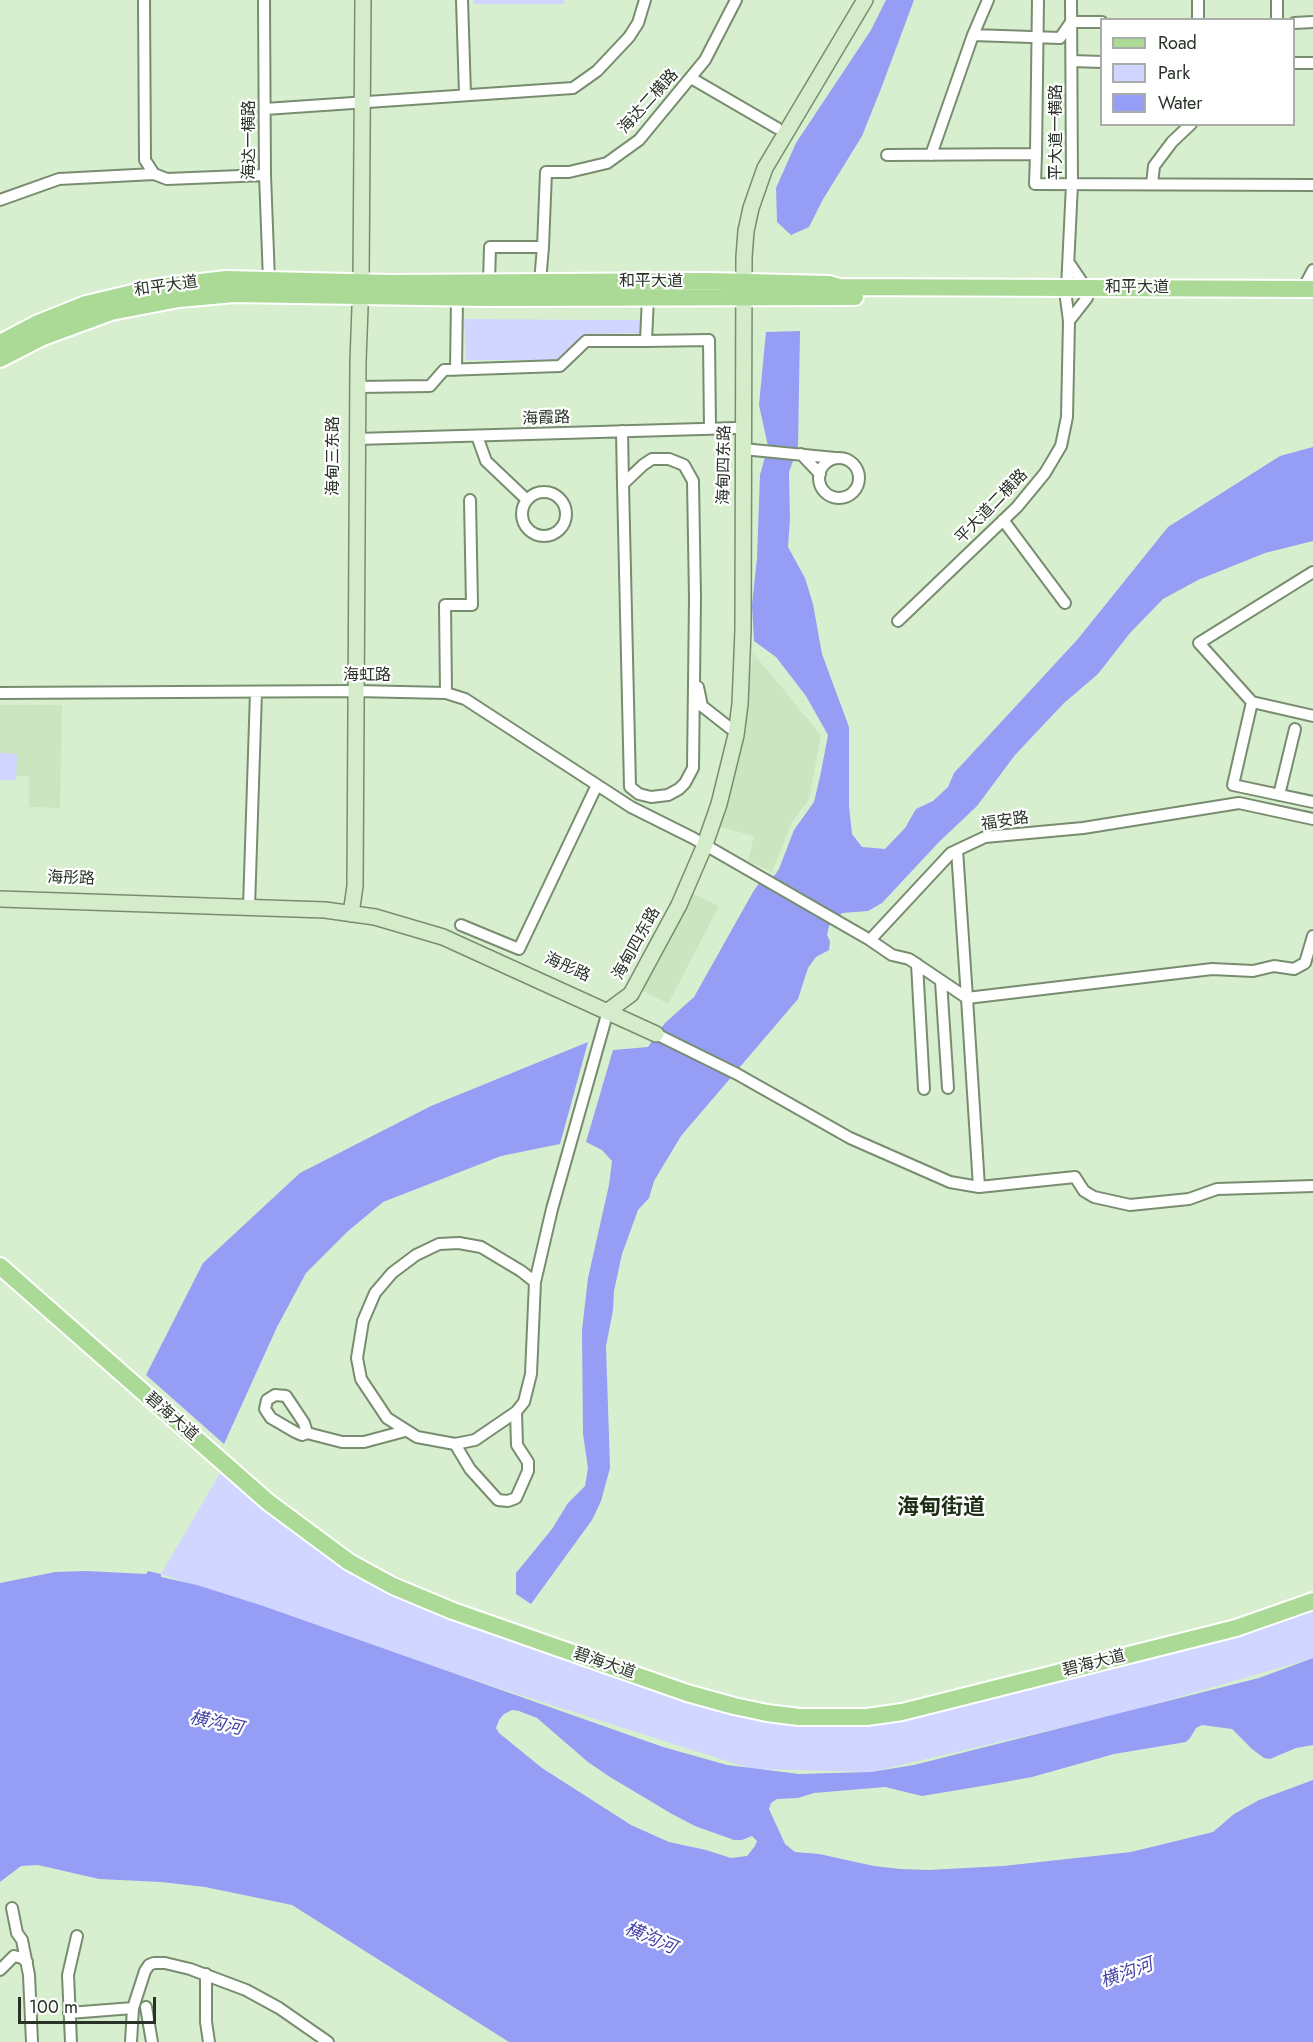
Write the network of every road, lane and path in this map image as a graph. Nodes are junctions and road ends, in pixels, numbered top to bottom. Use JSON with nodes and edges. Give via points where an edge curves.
{"nodes":[{"id":1,"x":144,"y":0,"type":"edge"},
{"id":2,"x":264,"y":0,"type":"edge"},
{"id":3,"x":353,"y":0,"type":"edge"},
{"id":4,"x":363,"y":0,"type":"edge"},
{"id":5,"x":462,"y":0,"type":"edge"},
{"id":6,"x":645,"y":0,"type":"edge"},
{"id":7,"x":736,"y":0,"type":"edge"},
{"id":8,"x":854,"y":0,"type":"edge"},
{"id":9,"x":865,"y":0,"type":"edge"},
{"id":10,"x":988,"y":0,"type":"edge"},
{"id":11,"x":1038,"y":0,"type":"edge"},
{"id":12,"x":1071,"y":0,"type":"edge"},
{"id":13,"x":1198,"y":0,"type":"edge"},
{"id":14,"x":1277,"y":0,"type":"edge"},
{"id":15,"x":1198,"y":18,"type":"edge"},
{"id":16,"x":1278,"y":18,"type":"edge"},
{"id":17,"x":1071,"y":22,"type":"junction"},
{"id":18,"x":1100,"y":22,"type":"edge"},
{"id":19,"x":1313,"y":22,"type":"edge"},
{"id":20,"x":1295,"y":23,"type":"edge"},
{"id":21,"x":973,"y":35,"type":"junction"},
{"id":22,"x":1038,"y":37,"type":"junction"},
{"id":23,"x":1072,"y":61,"type":"junction"},
{"id":24,"x":1100,"y":62,"type":"edge"},
{"id":25,"x":1295,"y":63,"type":"edge"},
{"id":26,"x":1313,"y":63,"type":"edge"},
{"id":27,"x":691,"y":78,"type":"junction"},
{"id":28,"x":465,"y":94,"type":"junction"},
{"id":29,"x":357,"y":102,"type":"junction"},
{"id":30,"x":264,"y":109,"type":"junction"},
{"id":31,"x":1189,"y":126,"type":"edge"},
{"id":32,"x":777,"y":128,"type":"junction"},
{"id":33,"x":1036,"y":154,"type":"junction"},
{"id":34,"x":887,"y":155,"type":"dead end"},
{"id":35,"x":930,"y":155,"type":"junction"},
{"id":36,"x":154,"y":174,"type":"junction"},
{"id":37,"x":265,"y":175,"type":"junction"},
{"id":38,"x":1072,"y":184,"type":"junction"},
{"id":39,"x":1152,"y":184,"type":"junction"},
{"id":40,"x":1313,"y":185,"type":"edge"},
{"id":41,"x":0,"y":200,"type":"edge"},
{"id":42,"x":543,"y":247,"type":"junction"},
{"id":43,"x":1069,"y":263,"type":"junction"},
{"id":44,"x":1313,"y":270,"type":"edge"},
{"id":45,"x":269,"y":280,"type":"junction"},
{"id":46,"x":489,"y":282,"type":"junction"},
{"id":47,"x":540,"y":282,"type":"junction"},
{"id":48,"x":356,"y":288,"type":"junction"},
{"id":49,"x":740,"y":290,"type":"junction"},
{"id":50,"x":1310,"y":292,"type":"edge"},
{"id":51,"x":1067,"y":293,"type":"junction"},
{"id":52,"x":1087,"y":293,"type":"junction"},
{"id":53,"x":648,"y":297,"type":"junction"},
{"id":54,"x":457,"y":298,"type":"junction"},
{"id":55,"x":1069,"y":321,"type":"junction"},
{"id":56,"x":646,"y":341,"type":"junction"},
{"id":57,"x":0,"y":343,"type":"edge"},
{"id":58,"x":0,"y":359,"type":"edge"},
{"id":59,"x":456,"y":370,"type":"junction"},
{"id":60,"x":358,"y":387,"type":"junction"},
{"id":61,"x":710,"y":428,"type":"junction"},
{"id":62,"x":736,"y":428,"type":"junction"},
{"id":63,"x":622,"y":431,"type":"junction"},
{"id":64,"x":477,"y":436,"type":"junction"},
{"id":65,"x":357,"y":439,"type":"junction"},
{"id":66,"x":743,"y":449,"type":"junction"},
{"id":67,"x":801,"y":454,"type":"junction"},
{"id":68,"x":838,"y":458,"type":"junction"},
{"id":69,"x":820,"y":474,"type":"junction"},
{"id":70,"x":623,"y":484,"type":"junction"},
{"id":71,"x":470,"y":500,"type":"dead end"},
{"id":72,"x":527,"y":500,"type":"junction"},
{"id":73,"x":1003,"y":520,"type":"junction"},
{"id":74,"x":1313,"y":572,"type":"edge"},
{"id":75,"x":1065,"y":603,"type":"dead end"},
{"id":76,"x":898,"y":621,"type":"dead end"},
{"id":77,"x":694,"y":669,"type":"junction"},
{"id":78,"x":354,"y":691,"type":"junction"},
{"id":79,"x":255,"y":692,"type":"junction"},
{"id":80,"x":0,"y":693,"type":"edge"},
{"id":81,"x":446,"y":693,"type":"junction"},
{"id":82,"x":1252,"y":702,"type":"junction"},
{"id":83,"x":1313,"y":716,"type":"edge"},
{"id":84,"x":730,"y":728,"type":"junction"},
{"id":85,"x":1295,"y":729,"type":"dead end"},
{"id":86,"x":597,"y":786,"type":"junction"},
{"id":87,"x":630,"y":788,"type":"junction"},
{"id":88,"x":1279,"y":795,"type":"junction"},
{"id":89,"x":1313,"y":802,"type":"edge"},
{"id":90,"x":631,"y":807,"type":"junction"},
{"id":91,"x":1313,"y":819,"type":"edge"},
{"id":92,"x":699,"y":842,"type":"junction"},
{"id":93,"x":957,"y":850,"type":"junction"},
{"id":94,"x":0,"y":897,"type":"edge"},
{"id":95,"x":249,"y":905,"type":"junction"},
{"id":96,"x":349,"y":911,"type":"junction"},
{"id":97,"x":461,"y":925,"type":"dead end"},
{"id":98,"x":1313,"y":936,"type":"edge"},
{"id":99,"x":870,"y":940,"type":"junction"},
{"id":100,"x":917,"y":964,"type":"junction"},
{"id":101,"x":941,"y":981,"type":"junction"},
{"id":102,"x":967,"y":998,"type":"junction"},
{"id":103,"x":608,"y":1011,"type":"junction"},
{"id":104,"x":656,"y":1034,"type":"joint"},
{"id":105,"x":948,"y":1088,"type":"dead end"},
{"id":106,"x":924,"y":1089,"type":"dead end"},
{"id":107,"x":979,"y":1186,"type":"junction"},
{"id":108,"x":1313,"y":1186,"type":"edge"},
{"id":109,"x":0,"y":1266,"type":"edge"},
{"id":110,"x":538,"y":1270,"type":"junction"},
{"id":111,"x":521,"y":1271,"type":"junction"},
{"id":112,"x":0,"y":1279,"type":"edge"},
{"id":113,"x":535,"y":1282,"type":"junction"},
{"id":114,"x":516,"y":1412,"type":"junction"},
{"id":115,"x":405,"y":1431,"type":"junction"},
{"id":116,"x":307,"y":1433,"type":"dead end"},
{"id":117,"x":455,"y":1444,"type":"junction"},
{"id":118,"x":1313,"y":1601,"type":"edge"},
{"id":119,"x":1313,"y":1607,"type":"edge"},
{"id":120,"x":12,"y":1908,"type":"dead end"},
{"id":121,"x":76,"y":1936,"type":"dead end"},
{"id":122,"x":27,"y":1962,"type":"junction"},
{"id":123,"x":0,"y":1970,"type":"edge"},
{"id":124,"x":206,"y":1974,"type":"junction"},
{"id":125,"x":146,"y":2007,"type":"dead end"},
{"id":126,"x":133,"y":2008,"type":"junction"},
{"id":127,"x":69,"y":2013,"type":"junction"},
{"id":128,"x":32,"y":2042,"type":"edge"},
{"id":129,"x":71,"y":2042,"type":"edge"},
{"id":130,"x":131,"y":2042,"type":"edge"},
{"id":131,"x":152,"y":2042,"type":"edge"},
{"id":132,"x":209,"y":2042,"type":"edge"},
{"id":133,"x":328,"y":2042,"type":"edge"}],
"edges":[{"from":1,"to":36,"type":"street","via":[[145,160]]},
{"from":2,"to":30,"type":"street","name":"海达一横路"},
{"from":3,"to":29,"type":"main road"},
{"from":4,"to":29,"type":"main road"},
{"from":5,"to":28,"type":"street"},
{"from":6,"to":28,"type":"street","via":[[629,37],[597,71],[573,87]]},
{"from":7,"to":27,"type":"street","name":"海达二横路","via":[[705,60]]},
{"from":8,"to":32,"type":"main road","name":"海甸四东路"},
{"from":9,"to":49,"type":"main road","name":"海甸四东路","via":[[762,176],[746,231]]},
{"from":10,"to":21,"type":"street"},
{"from":11,"to":22,"type":"street"},
{"from":12,"to":17,"type":"street","name":"平大道一横路"},
{"from":13,"to":15,"type":"street"},
{"from":14,"to":16,"type":"street"},
{"from":17,"to":18,"type":"street"},
{"from":17,"to":22,"type":"street","via":[[1060,38]]},
{"from":17,"to":23,"type":"street","name":"平大道一横路"},
{"from":19,"to":20,"type":"street"},
{"from":21,"to":22,"type":"street"},
{"from":21,"to":35,"type":"street"},
{"from":22,"to":33,"type":"street"},
{"from":23,"to":24,"type":"street"},
{"from":23,"to":38,"type":"street","name":"平大道一横路"},
{"from":25,"to":26,"type":"street"},
{"from":27,"to":32,"type":"street"},
{"from":27,"to":42,"type":"street","name":"海达二横路","via":[[639,140],[608,163],[569,172],[546,172]]},
{"from":28,"to":29,"type":"street"},
{"from":29,"to":30,"type":"street"},
{"from":29,"to":48,"type":"main road"},
{"from":30,"to":37,"type":"street","name":"海达一横路"},
{"from":31,"to":39,"type":"street","via":[[1154,165]]},
{"from":32,"to":49,"type":"main road","name":"海甸四东路","via":[[752,173],[741,207],[737,237]]},
{"from":33,"to":35,"type":"street"},
{"from":33,"to":38,"type":"street","via":[[1035,184]]},
{"from":34,"to":35,"type":"street"},
{"from":36,"to":37,"type":"street","via":[[167,179]]},
{"from":36,"to":41,"type":"street","via":[[59,179]]},
{"from":37,"to":45,"type":"street","name":"海达一横路"},
{"from":38,"to":39,"type":"street"},
{"from":38,"to":43,"type":"street","name":"平大道一横路"},
{"from":39,"to":40,"type":"street"},
{"from":42,"to":46,"type":"street","via":[[490,247]]},
{"from":42,"to":47,"type":"street"},
{"from":43,"to":51,"type":"street","name":"平大道一横路"},
{"from":43,"to":52,"type":"street"},
{"from":44,"to":50,"type":"street"},
{"from":45,"to":48,"type":"main road","name":"和平大道"},
{"from":45,"to":57,"type":"main road","name":"和平大道","via":[[226,279],[136,291],[86,304]]},
{"from":46,"to":47,"type":"main road","name":"和平大道"},
{"from":46,"to":48,"type":"main road","name":"和平大道","via":[[390,283]]},
{"from":47,"to":49,"type":"main road","name":"和平大道"},
{"from":48,"to":54,"type":"main road","name":"和平大道"},
{"from":48,"to":58,"type":"main road","name":"和平大道","via":[[234,294],[140,305],[61,330]]},
{"from":48,"to":60,"type":"main road"},
{"from":48,"to":78,"type":"main road","name":"海甸三东路"},
{"from":49,"to":51,"type":"main road","name":"和平大道","via":[[829,284]]},
{"from":49,"to":53,"type":"main road","name":"和平大道"},
{"from":49,"to":62,"type":"main road","name":"海甸四东路"},
{"from":49,"to":66,"type":"main road","name":"海甸四东路"},
{"from":50,"to":52,"type":"main road","name":"和平大道"},
{"from":51,"to":52,"type":"main road","name":"和平大道"},
{"from":51,"to":55,"type":"street","name":"平大道二横路"},
{"from":52,"to":55,"type":"street"},
{"from":53,"to":54,"type":"main road","name":"和平大道"},
{"from":53,"to":56,"type":"street"},
{"from":54,"to":59,"type":"street"},
{"from":55,"to":73,"type":"street","name":"平大道二横路","via":[[1066,417],[1061,446],[1045,473]]},
{"from":56,"to":59,"type":"street","via":[[586,341],[560,366]]},
{"from":56,"to":61,"type":"street","via":[[709,340]]},
{"from":59,"to":60,"type":"street","via":[[444,370],[430,386]]},
{"from":60,"to":65,"type":"main road"},
{"from":61,"to":62,"type":"street","name":"海霞路"},
{"from":61,"to":63,"type":"street","name":"海霞路"},
{"from":62,"to":84,"type":"main road","name":"海甸四东路","via":[[735,646]]},
{"from":63,"to":64,"type":"street","name":"海霞路"},
{"from":63,"to":70,"type":"street"},
{"from":64,"to":65,"type":"street","name":"海霞路"},
{"from":64,"to":72,"type":"street","via":[[486,461]]},
{"from":65,"to":78,"type":"main road"},
{"from":66,"to":67,"type":"street"},
{"from":66,"to":92,"type":"main road","name":"海甸四东路","via":[[740,705],[725,783]]},
{"from":67,"to":68,"type":"street"},
{"from":67,"to":69,"type":"street"},
{"from":68,"to":69,"type":"street","via":[[826,463]]},
{"from":68,"to":69,"type":"street","via":[[851,461],[859,472],[859,485],[851,495],[838,499],[825,493]]},
{"from":70,"to":77,"type":"street","via":[[652,459],[669,459],[684,465],[693,481]]},
{"from":70,"to":87,"type":"street"},
{"from":71,"to":81,"type":"street","via":[[472,605],[445,605]]},
{"from":72,"to":72,"type":"street","via":[[540,492],[555,494],[565,505],[566,520],[562,527],[544,536],[531,531],[522,513]]},
{"from":73,"to":75,"type":"street"},
{"from":73,"to":76,"type":"street","name":"平大道二横路"},
{"from":74,"to":82,"type":"street","via":[[1199,643]]},
{"from":77,"to":84,"type":"street","via":[[702,706]]},
{"from":77,"to":87,"type":"street","via":[[693,768],[686,783],[668,795],[651,797]]},
{"from":78,"to":79,"type":"street","name":"海虹路"},
{"from":78,"to":81,"type":"street","name":"海虹路"},
{"from":78,"to":96,"type":"main road","via":[[354,886]]},
{"from":79,"to":80,"type":"street","name":"海虹路"},
{"from":79,"to":95,"type":"street"},
{"from":81,"to":86,"type":"street","name":"海虹路","via":[[465,699]]},
{"from":82,"to":83,"type":"street"},
{"from":82,"to":88,"type":"street","via":[[1233,785]]},
{"from":84,"to":92,"type":"main road","name":"海甸四东路"},
{"from":85,"to":88,"type":"street"},
{"from":86,"to":90,"type":"street","name":"海虹路"},
{"from":86,"to":97,"type":"street","via":[[519,948]]},
{"from":87,"to":90,"type":"street"},
{"from":88,"to":89,"type":"street"},
{"from":90,"to":92,"type":"street","name":"海虹路"},
{"from":91,"to":93,"type":"street","name":"福安路","via":[[1239,803],[1083,828],[986,837]]},
{"from":92,"to":99,"type":"street"},
{"from":92,"to":103,"type":"main road","name":"海甸四东路","via":[[652,944],[625,991]]},
{"from":93,"to":99,"type":"street","name":"福安路"},
{"from":93,"to":102,"type":"street"},
{"from":94,"to":95,"type":"main road","name":"海彤路"},
{"from":95,"to":96,"type":"main road","name":"海彤路"},
{"from":96,"to":103,"type":"main road","name":"海彤路","via":[[377,912],[438,930],[593,999]]},
{"from":98,"to":102,"type":"street","via":[[1305,963],[1294,969],[1212,969]]},
{"from":99,"to":100,"type":"street","via":[[892,955]]},
{"from":100,"to":101,"type":"street"},
{"from":100,"to":106,"type":"street"},
{"from":101,"to":102,"type":"street"},
{"from":101,"to":105,"type":"street"},
{"from":102,"to":107,"type":"street"},
{"from":103,"to":104,"type":"main road","name":"海彤路"},
{"from":103,"to":110,"type":"street"},
{"from":104,"to":107,"type":"street","via":[[737,1074],[850,1138],[950,1182]]},
{"from":107,"to":108,"type":"street","via":[[1075,1177],[1084,1191],[1094,1197],[1130,1205],[1189,1199],[1217,1190]]},
{"from":109,"to":118,"type":"main road","name":"碧海大道","via":[[268,1502],[349,1562],[453,1611],[734,1706],[799,1717],[867,1717],[902,1712],[1218,1633]]},
{"from":110,"to":111,"type":"street"},
{"from":110,"to":113,"type":"street"},
{"from":111,"to":113,"type":"street"},
{"from":111,"to":115,"type":"street","via":[[481,1247],[439,1245],[416,1255],[392,1273],[375,1293],[363,1322],[357,1358],[362,1379],[387,1418]]},
{"from":112,"to":119,"type":"main road","name":"碧海大道","via":[[327,1557],[350,1571],[389,1593],[449,1617],[741,1713],[799,1722],[868,1722],[904,1717],[1237,1633]]},
{"from":113,"to":114,"type":"street","via":[[531,1374],[524,1402]]},
{"from":114,"to":117,"type":"street","via":[[475,1440]]},
{"from":114,"to":117,"type":"street","via":[[517,1445],[528,1462],[516,1498],[498,1500],[470,1469]]},
{"from":115,"to":116,"type":"street","via":[[364,1442],[342,1442]]},
{"from":115,"to":117,"type":"street"},
{"from":120,"to":122,"type":"street"},
{"from":121,"to":127,"type":"street","via":[[68,1975]]},
{"from":122,"to":123,"type":"street","via":[[14,1956]]},
{"from":122,"to":128,"type":"street"},
{"from":124,"to":126,"type":"street","via":[[165,1963],[149,1965]]},
{"from":124,"to":132,"type":"street"},
{"from":124,"to":133,"type":"street","via":[[260,1997]]},
{"from":125,"to":131,"type":"street"},
{"from":126,"to":127,"type":"street"},
{"from":126,"to":130,"type":"street"},
{"from":127,"to":129,"type":"street"}]}
